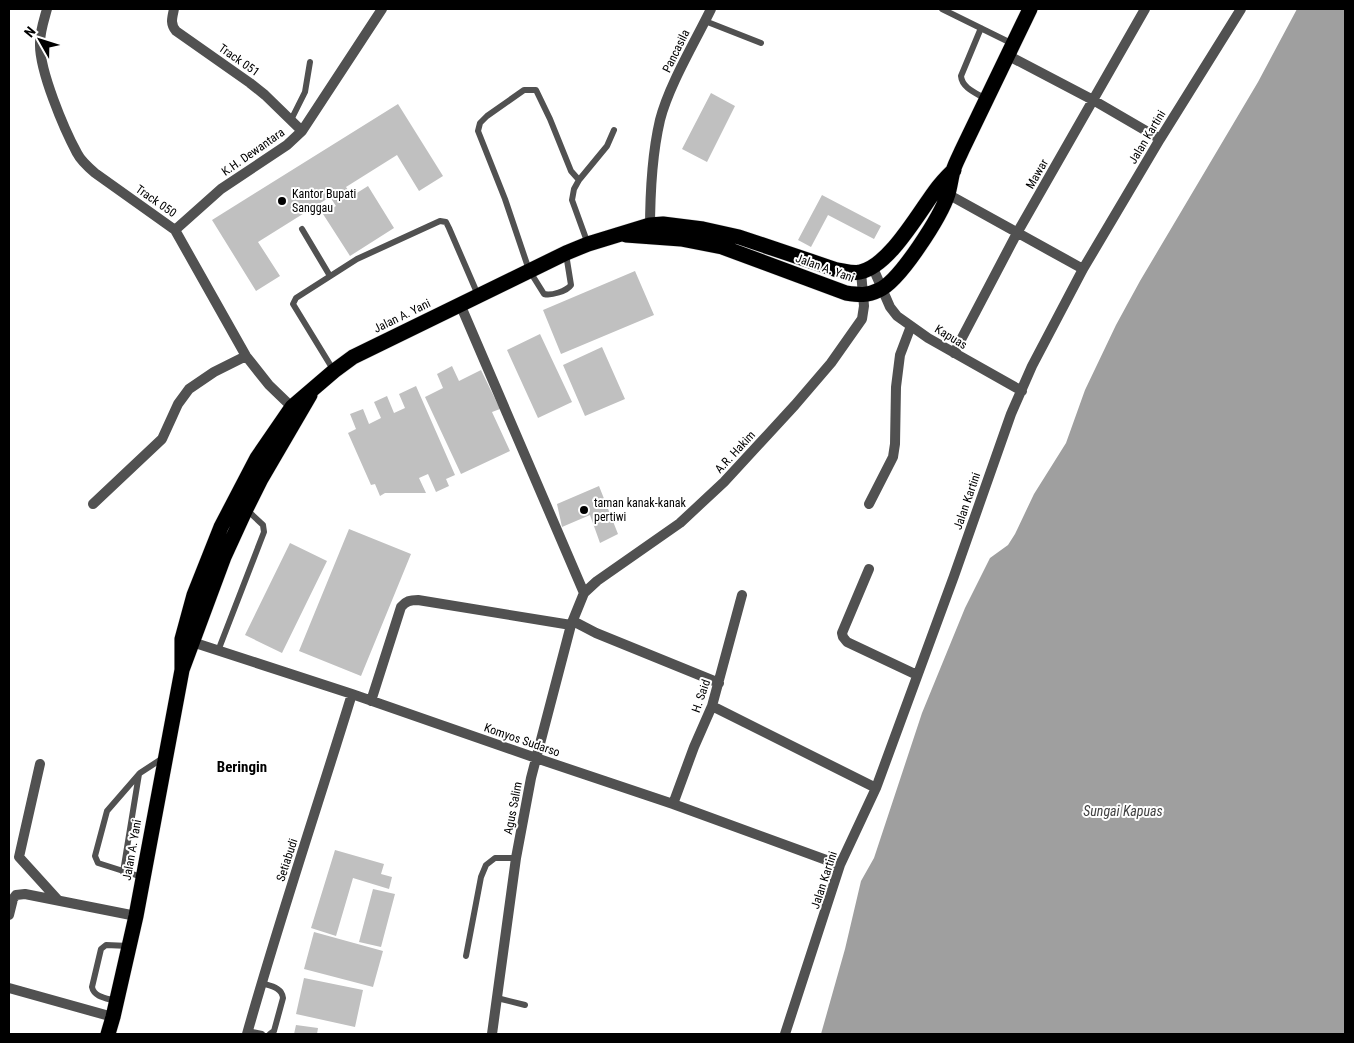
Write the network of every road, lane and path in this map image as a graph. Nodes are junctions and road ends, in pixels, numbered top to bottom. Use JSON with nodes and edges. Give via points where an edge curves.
{"nodes":[{"id":1,"x":47,"y":9,"type":"edge"},
{"id":2,"x":174,"y":9,"type":"edge"},
{"id":3,"x":382,"y":9,"type":"edge"},
{"id":4,"x":712,"y":9,"type":"edge"},
{"id":5,"x":942,"y":9,"type":"edge"},
{"id":6,"x":1030,"y":9,"type":"edge"},
{"id":7,"x":1145,"y":9,"type":"edge"},
{"id":8,"x":1241,"y":9,"type":"edge"},
{"id":9,"x":705,"y":21,"type":"junction"},
{"id":10,"x":981,"y":28,"type":"junction"},
{"id":11,"x":761,"y":43,"type":"dead end"},
{"id":12,"x":1010,"y":49,"type":"junction"},
{"id":13,"x":310,"y":62,"type":"dead end"},
{"id":14,"x":986,"y":99,"type":"junction"},
{"id":15,"x":1093,"y":100,"type":"junction"},
{"id":16,"x":291,"y":120,"type":"junction"},
{"id":17,"x":614,"y":130,"type":"dead end"},
{"id":18,"x":302,"y":131,"type":"junction"},
{"id":19,"x":1160,"y":139,"type":"junction"},
{"id":20,"x":579,"y":180,"type":"junction"},
{"id":21,"x":942,"y":192,"type":"junction"},
{"id":22,"x":302,"y":228,"type":"dead end"},
{"id":23,"x":175,"y":230,"type":"junction"},
{"id":24,"x":650,"y":231,"type":"junction"},
{"id":25,"x":1016,"y":233,"type":"junction"},
{"id":26,"x":588,"y":244,"type":"junction"},
{"id":27,"x":566,"y":253,"type":"junction"},
{"id":28,"x":1083,"y":269,"type":"junction"},
{"id":29,"x":530,"y":270,"type":"junction"},
{"id":30,"x":867,"y":270,"type":"junction"},
{"id":31,"x":330,"y":276,"type":"junction"},
{"id":32,"x":881,"y":289,"type":"junction"},
{"id":33,"x":478,"y":295,"type":"junction"},
{"id":34,"x":863,"y":296,"type":"junction"},
{"id":35,"x":460,"y":304,"type":"junction"},
{"id":36,"x":911,"y":326,"type":"junction"},
{"id":37,"x":954,"y":354,"type":"junction"},
{"id":38,"x":246,"y":356,"type":"junction"},
{"id":39,"x":334,"y":371,"type":"junction"},
{"id":40,"x":1022,"y":391,"type":"junction"},
{"id":41,"x":296,"y":411,"type":"junction"},
{"id":42,"x":93,"y":504,"type":"dead end"},
{"id":43,"x":869,"y":504,"type":"dead end"},
{"id":44,"x":246,"y":508,"type":"junction"},
{"id":45,"x":869,"y":569,"type":"dead end"},
{"id":46,"x":584,"y":593,"type":"junction"},
{"id":47,"x":742,"y":595,"type":"dead end"},
{"id":48,"x":572,"y":623,"type":"junction"},
{"id":49,"x":188,"y":641,"type":"junction"},
{"id":50,"x":218,"y":651,"type":"junction"},
{"id":51,"x":917,"y":675,"type":"junction"},
{"id":52,"x":719,"y":683,"type":"junction"},
{"id":53,"x":352,"y":694,"type":"junction"},
{"id":54,"x":371,"y":700,"type":"junction"},
{"id":55,"x":712,"y":706,"type":"junction"},
{"id":56,"x":164,"y":758,"type":"junction"},
{"id":57,"x":536,"y":758,"type":"junction"},
{"id":58,"x":40,"y":764,"type":"dead end"},
{"id":59,"x":140,"y":773,"type":"junction"},
{"id":60,"x":876,"y":788,"type":"junction"},
{"id":61,"x":673,"y":804,"type":"junction"},
{"id":62,"x":516,"y":858,"type":"junction"},
{"id":63,"x":840,"y":865,"type":"junction"},
{"id":64,"x":123,"y":872,"type":"junction"},
{"id":65,"x":142,"y":877,"type":"junction"},
{"id":66,"x":58,"y":900,"type":"junction"},
{"id":67,"x":9,"y":915,"type":"edge"},
{"id":68,"x":136,"y":916,"type":"junction"},
{"id":69,"x":129,"y":946,"type":"junction"},
{"id":70,"x":466,"y":956,"type":"dead end"},
{"id":71,"x":261,"y":983,"type":"junction"},
{"id":72,"x":9,"y":988,"type":"edge"},
{"id":73,"x":497,"y":998,"type":"junction"},
{"id":74,"x":117,"y":1001,"type":"junction"},
{"id":75,"x":525,"y":1005,"type":"dead end"},
{"id":76,"x":114,"y":1017,"type":"junction"},
{"id":77,"x":248,"y":1032,"type":"edge"},
{"id":78,"x":108,"y":1034,"type":"edge"},
{"id":79,"x":262,"y":1034,"type":"edge"},
{"id":80,"x":270,"y":1034,"type":"edge"},
{"id":81,"x":492,"y":1034,"type":"edge"},
{"id":82,"x":785,"y":1034,"type":"edge"}],
"edges":[{"from":1,"to":23,"type":"street","name":"Track 050","via":[[40,42],[41,55],[49,86],[77,154],[95,173]]},
{"from":2,"to":16,"type":"street","name":"Track 051","via":[[171,19],[176,32],[250,83]]},
{"from":3,"to":18,"type":"street","name":"K.H. Dewantara"},
{"from":4,"to":9,"type":"street","name":"Pancasila"},
{"from":5,"to":10,"type":"lane"},
{"from":6,"to":12,"type":"highway","name":"Jalan A. Yani"},
{"from":7,"to":15,"type":"street","name":"Mawar"},
{"from":8,"to":19,"type":"street","name":"Jalan Kartini"},
{"from":9,"to":11,"type":"lane"},
{"from":9,"to":24,"type":"street","name":"Pancasila","via":[[665,106],[657,136],[650,196]]},
{"from":10,"to":12,"type":"lane"},
{"from":10,"to":14,"type":"lane","via":[[961,81]]},
{"from":12,"to":14,"type":"highway","name":"Jalan A. Yani"},
{"from":12,"to":15,"type":"street"},
{"from":13,"to":16,"type":"lane","via":[[305,92]]},
{"from":14,"to":21,"type":"highway","name":"Jalan A. Yani"},
{"from":15,"to":19,"type":"street"},
{"from":15,"to":25,"type":"street","name":"Mawar"},
{"from":16,"to":18,"type":"street","name":"Track 051"},
{"from":17,"to":20,"type":"lane","via":[[607,146]]},
{"from":18,"to":23,"type":"street","name":"K.H. Dewantara","via":[[287,145],[221,189]]},
{"from":19,"to":28,"type":"street","name":"Jalan Kartini"},
{"from":20,"to":26,"type":"lane","via":[[572,200]]},
{"from":20,"to":29,"type":"lane","via":[[571,171],[536,90],[524,90],[480,123],[478,131],[482,143]]},
{"from":21,"to":25,"type":"street"},
{"from":21,"to":30,"type":"highway","name":"Jalan A. Yani","via":[[923,210],[884,259]]},
{"from":21,"to":32,"type":"highway","name":"Jalan A. Yani","via":[[928,232],[907,263]]},
{"from":22,"to":31,"type":"lane"},
{"from":23,"to":38,"type":"street","name":"Track 050"},
{"from":24,"to":26,"type":"highway","name":"Jalan A. Yani","via":[[620,234]]},
{"from":24,"to":30,"type":"highway","name":"Jalan A. Yani","via":[[681,225],[740,237],[837,270],[851,273]]},
{"from":24,"to":34,"type":"highway","name":"Jalan A. Yani","via":[[722,247],[846,293]]},
{"from":25,"to":28,"type":"street"},
{"from":25,"to":37,"type":"street","name":"Mawar"},
{"from":26,"to":27,"type":"highway","name":"Jalan A. Yani"},
{"from":27,"to":29,"type":"highway","name":"Jalan A. Yani"},
{"from":27,"to":29,"type":"lane","via":[[572,281],[569,288],[544,294]]},
{"from":28,"to":40,"type":"street","name":"Jalan Kartini"},
{"from":29,"to":33,"type":"highway","name":"Jalan A. Yani"},
{"from":30,"to":32,"type":"street","name":"Kapuas"},
{"from":30,"to":34,"type":"street","name":"A.R. Hakim"},
{"from":31,"to":33,"type":"lane","via":[[357,259],[440,221],[446,222]]},
{"from":31,"to":39,"type":"lane","via":[[296,298],[293,304]]},
{"from":32,"to":34,"type":"highway","name":"Jalan A. Yani"},
{"from":32,"to":36,"type":"street","name":"Kapuas","via":[[890,307]]},
{"from":33,"to":35,"type":"highway","name":"Jalan A. Yani"},
{"from":34,"to":46,"type":"street","name":"A.R. Hakim","via":[[862,319],[846,344],[796,405],[730,476],[680,522]]},
{"from":35,"to":39,"type":"highway","name":"Jalan A. Yani","via":[[353,357]]},
{"from":35,"to":46,"type":"street"},
{"from":36,"to":37,"type":"street","name":"Kapuas"},
{"from":36,"to":43,"type":"street","via":[[900,355],[893,458]]},
{"from":37,"to":40,"type":"street","name":"Kapuas"},
{"from":38,"to":41,"type":"street","name":"Track 050","via":[[268,385]]},
{"from":38,"to":42,"type":"street","via":[[188,389],[162,439]]},
{"from":39,"to":41,"type":"highway","name":"Jalan A. Yani"},
{"from":40,"to":51,"type":"street","name":"Jalan Kartini"},
{"from":41,"to":44,"type":"highway","name":"Jalan A. Yani"},
{"from":41,"to":49,"type":"highway","name":"Jalan A. Yani","via":[[282,420],[257,458],[221,527],[194,595]]},
{"from":44,"to":49,"type":"highway","name":"Jalan A. Yani"},
{"from":44,"to":50,"type":"lane","via":[[263,525],[264,532]]},
{"from":45,"to":51,"type":"street","via":[[843,637],[847,642]]},
{"from":46,"to":48,"type":"street","name":"Agus Salim"},
{"from":47,"to":52,"type":"street","name":"H. Said"},
{"from":48,"to":52,"type":"street"},
{"from":48,"to":54,"type":"street","via":[[410,600],[401,608]]},
{"from":48,"to":57,"type":"street","name":"Agus Salim"},
{"from":49,"to":50,"type":"street","name":"Komyos Sudarso"},
{"from":49,"to":56,"type":"highway","name":"Jalan A. Yani"},
{"from":50,"to":53,"type":"street","name":"Komyos Sudarso"},
{"from":51,"to":60,"type":"street","name":"Jalan Kartini"},
{"from":52,"to":55,"type":"street","name":"H. Said"},
{"from":53,"to":54,"type":"street","name":"Komyos Sudarso"},
{"from":53,"to":71,"type":"street","name":"Setiabudi"},
{"from":54,"to":57,"type":"street","name":"Komyos Sudarso"},
{"from":55,"to":60,"type":"street"},
{"from":55,"to":61,"type":"street","name":"H. Said"},
{"from":56,"to":59,"type":"lane"},
{"from":56,"to":65,"type":"highway","name":"Jalan A. Yani"},
{"from":57,"to":61,"type":"street","name":"Komyos Sudarso"},
{"from":57,"to":62,"type":"street","name":"Agus Salim"},
{"from":58,"to":66,"type":"street","via":[[19,857]]},
{"from":59,"to":64,"type":"lane"},
{"from":59,"to":64,"type":"lane","via":[[107,811],[95,856],[98,863]]},
{"from":60,"to":63,"type":"street","name":"Jalan Kartini"},
{"from":61,"to":63,"type":"street","name":"Komyos Sudarso"},
{"from":62,"to":70,"type":"lane","via":[[495,858],[486,865],[481,876]]},
{"from":62,"to":73,"type":"street","name":"Agus Salim"},
{"from":63,"to":82,"type":"street","name":"Jalan Kartini"},
{"from":64,"to":65,"type":"lane"},
{"from":65,"to":68,"type":"highway","name":"Jalan A. Yani"},
{"from":66,"to":67,"type":"street","via":[[16,895]]},
{"from":66,"to":68,"type":"street"},
{"from":68,"to":69,"type":"highway","name":"Jalan A. Yani"},
{"from":69,"to":74,"type":"highway","name":"Jalan A. Yani"},
{"from":69,"to":74,"type":"lane","via":[[103,946],[92,987],[97,995]]},
{"from":71,"to":77,"type":"street","name":"Setiabudi"},
{"from":71,"to":80,"type":"lane","via":[[280,990],[283,998],[274,1031]]},
{"from":72,"to":76,"type":"street"},
{"from":73,"to":75,"type":"lane"},
{"from":73,"to":81,"type":"street","name":"Agus Salim"},
{"from":74,"to":76,"type":"highway","name":"Jalan A. Yani"},
{"from":76,"to":78,"type":"highway","name":"Jalan A. Yani"},
{"from":77,"to":79,"type":"lane"}]}
